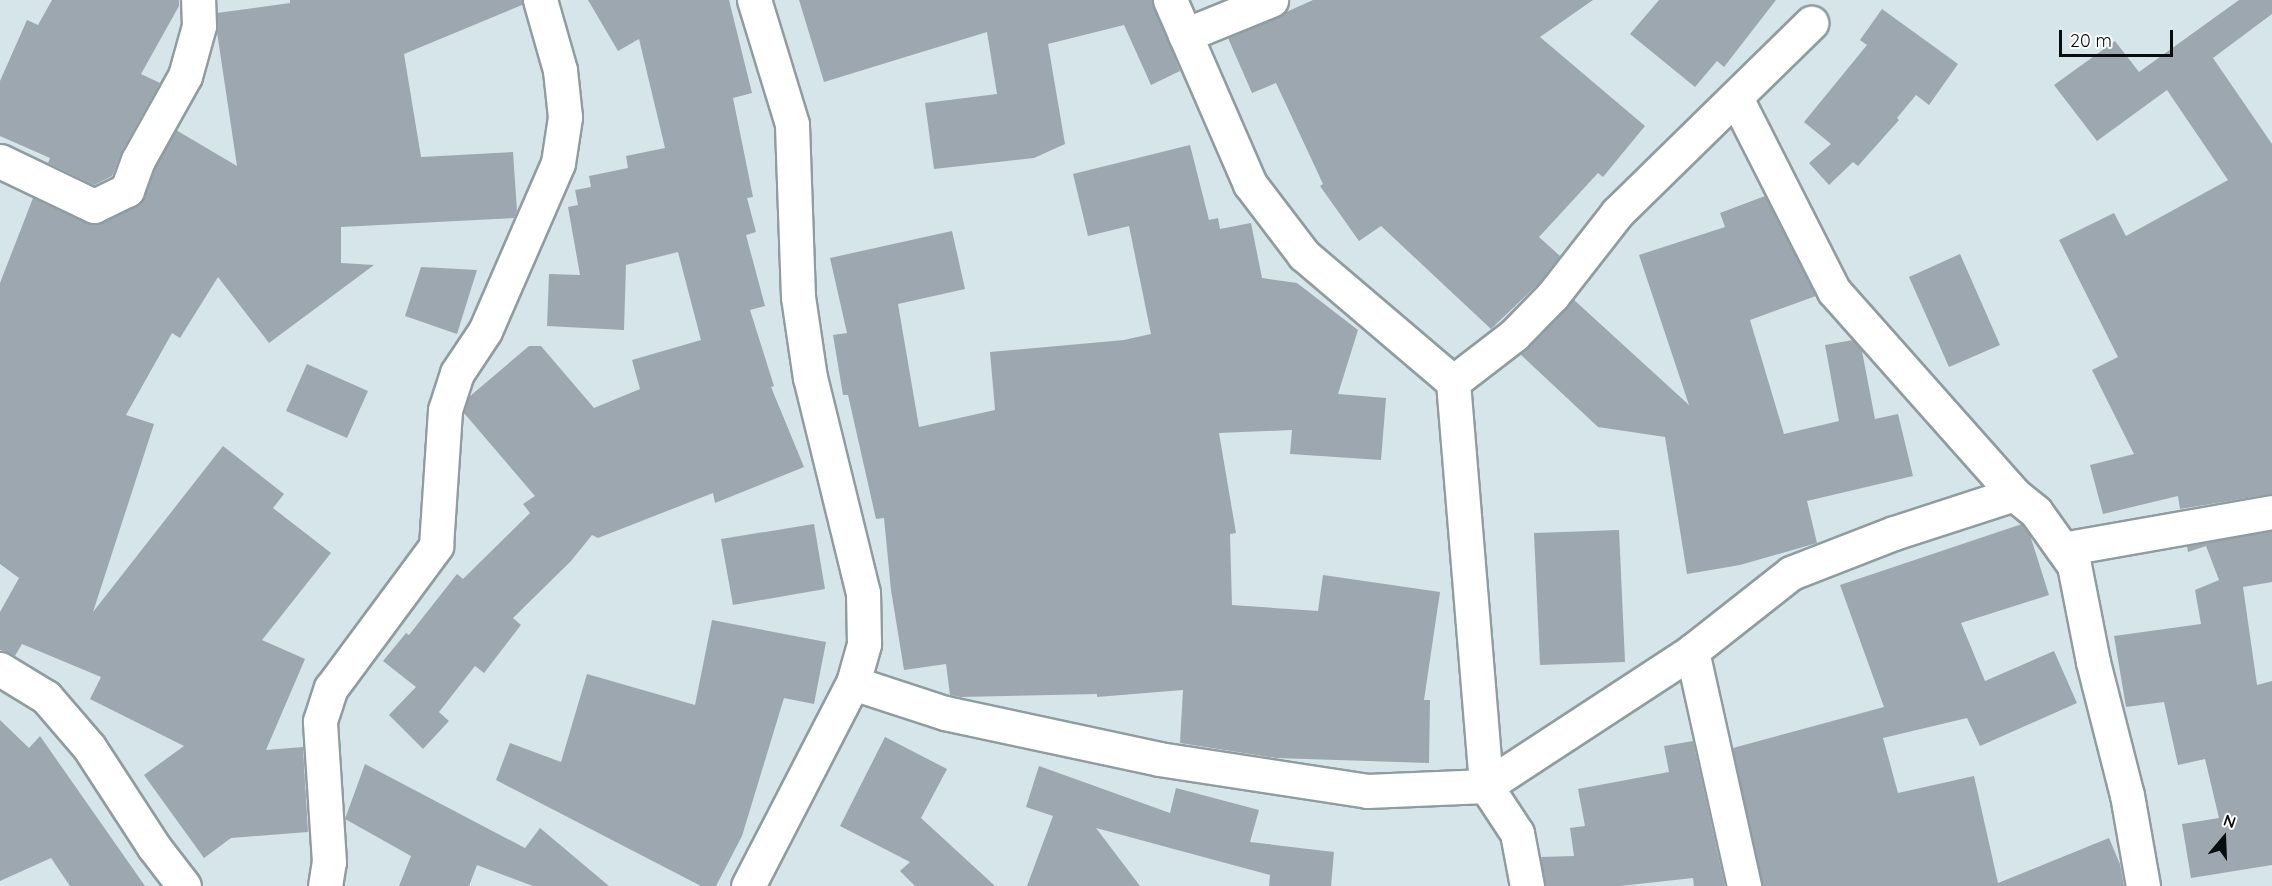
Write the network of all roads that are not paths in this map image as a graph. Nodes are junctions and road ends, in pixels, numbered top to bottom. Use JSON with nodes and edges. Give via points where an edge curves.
{"nodes":[{"id":1,"x":198,"y":0,"type":"edge"},
{"id":2,"x":540,"y":0,"type":"edge"},
{"id":3,"x":754,"y":0,"type":"edge"},
{"id":4,"x":1170,"y":0,"type":"edge"},
{"id":5,"x":1271,"y":0,"type":"edge"},
{"id":6,"x":1811,"y":23,"type":"dead end"},
{"id":7,"x":1185,"y":35,"type":"junction"},
{"id":8,"x":1736,"y":98,"type":"junction"},
{"id":9,"x":0,"y":161,"type":"edge"},
{"id":10,"x":1453,"y":382,"type":"junction"},
{"id":11,"x":2014,"y":494,"type":"junction"},
{"id":12,"x":2272,"y":512,"type":"edge"},
{"id":13,"x":2062,"y":549,"type":"junction"},
{"id":14,"x":1692,"y":651,"type":"junction"},
{"id":15,"x":0,"y":669,"type":"edge"},
{"id":16,"x":853,"y":683,"type":"junction"},
{"id":17,"x":1486,"y":786,"type":"junction"},
{"id":18,"x":184,"y":886,"type":"edge"},
{"id":19,"x":325,"y":886,"type":"edge"},
{"id":20,"x":748,"y":886,"type":"edge"},
{"id":21,"x":1527,"y":886,"type":"edge"},
{"id":22,"x":1744,"y":886,"type":"edge"},
{"id":23,"x":2143,"y":886,"type":"edge"}],
"edges":[{"from":1,"to":9,"type":"street","via":[[199,26],[185,76],[138,160],[127,190],[94,206]]},
{"from":2,"to":19,"type":"street","via":[[562,82],[565,117],[558,163],[484,331],[457,373],[445,410],[436,546],[331,688],[320,721],[329,862]]},
{"from":3,"to":16,"type":"street","via":[[792,124],[798,297],[808,367],[863,593],[864,644]]},
{"from":4,"to":7,"type":"street"},
{"from":5,"to":7,"type":"street"},
{"from":6,"to":8,"type":"street"},
{"from":7,"to":10,"type":"street","via":[[1250,184],[1304,255]]},
{"from":8,"to":10,"type":"street","via":[[1617,213],[1552,295],[1514,335]]},
{"from":8,"to":11,"type":"street","via":[[1834,291]]},
{"from":10,"to":17,"type":"street"},
{"from":11,"to":13,"type":"street","via":[[2036,512]]},
{"from":11,"to":14,"type":"street","via":[[1894,533],[1791,573]]},
{"from":12,"to":13,"type":"street"},
{"from":13,"to":23,"type":"street","via":[[2074,565],[2093,662],[2127,795]]},
{"from":14,"to":17,"type":"street"},
{"from":14,"to":22,"type":"street"},
{"from":15,"to":18,"type":"street","via":[[46,697],[89,747]]},
{"from":16,"to":17,"type":"street","via":[[945,713],[1159,759],[1367,791]]},
{"from":16,"to":20,"type":"street"},
{"from":17,"to":21,"type":"street","via":[[1517,833]]}]}
